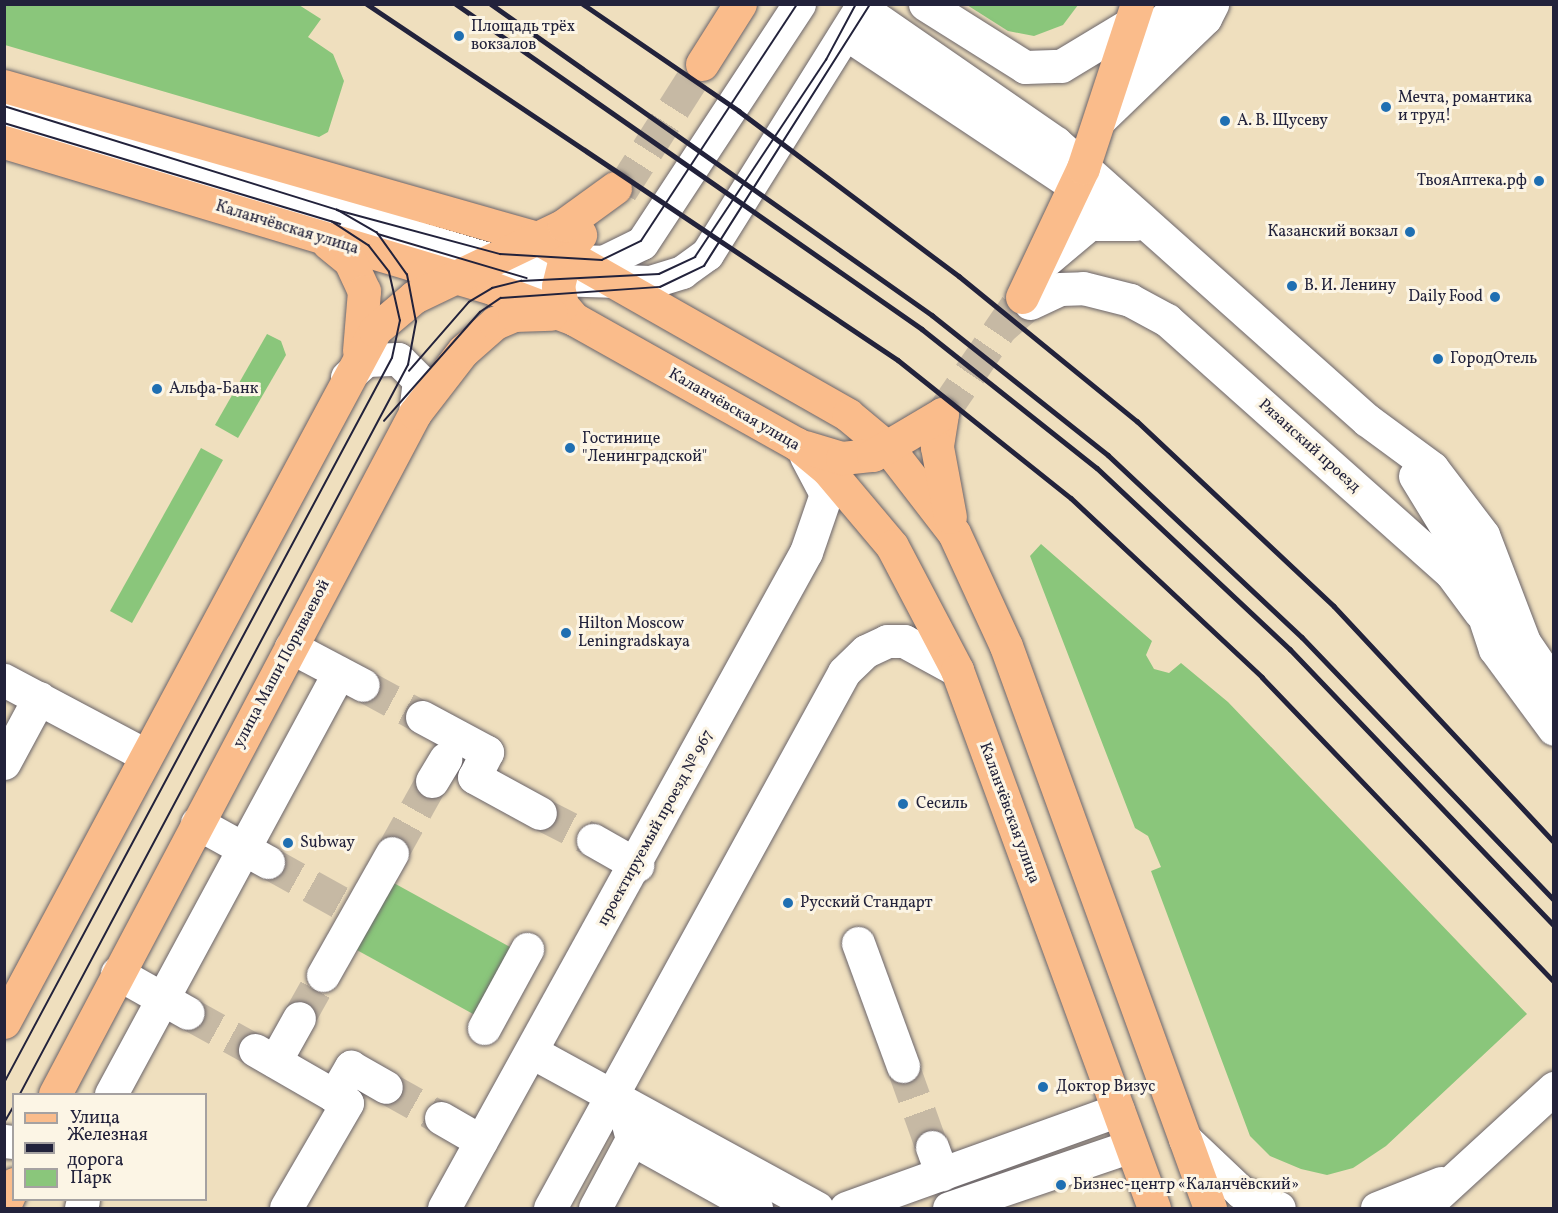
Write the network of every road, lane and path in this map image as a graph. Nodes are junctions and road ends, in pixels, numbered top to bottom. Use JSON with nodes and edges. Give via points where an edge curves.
{"nodes":[{"id":1,"x":740,"y":4,"type":"edge"},
{"id":2,"x":799,"y":4,"type":"edge"},
{"id":3,"x":925,"y":4,"type":"edge"},
{"id":4,"x":1180,"y":4,"type":"edge"},
{"id":5,"x":1212,"y":4,"type":"edge"},
{"id":6,"x":1133,"y":15,"type":"edge"},
{"id":7,"x":857,"y":16,"type":"edge"},
{"id":8,"x":702,"y":64,"type":"tunnel mouth"},
{"id":9,"x":1116,"y":67,"type":"junction"},
{"id":10,"x":4,"y":86,"type":"edge"},
{"id":11,"x":4,"y":114,"type":"edge"},
{"id":12,"x":1100,"y":119,"type":"junction"},
{"id":13,"x":4,"y":142,"type":"edge"},
{"id":14,"x":1078,"y":178,"type":"junction"},
{"id":15,"x":1151,"y":228,"type":"junction"},
{"id":16,"x":537,"y":238,"type":"junction"},
{"id":17,"x":321,"y":239,"type":"junction"},
{"id":18,"x":491,"y":259,"type":"junction"},
{"id":19,"x":569,"y":264,"type":"junction"},
{"id":20,"x":682,"y":272,"type":"junction"},
{"id":21,"x":453,"y":277,"type":"junction"},
{"id":22,"x":621,"y":283,"type":"junction"},
{"id":23,"x":1029,"y":290,"type":"junction"},
{"id":24,"x":666,"y":310,"type":"junction"},
{"id":25,"x":574,"y":319,"type":"junction"},
{"id":26,"x":353,"y":366,"type":"junction"},
{"id":27,"x":416,"y":413,"type":"junction"},
{"id":28,"x":1367,"y":420,"type":"junction"},
{"id":29,"x":797,"y":444,"type":"junction"},
{"id":30,"x":889,"y":449,"type":"junction"},
{"id":31,"x":954,"y":533,"type":"junction"},
{"id":32,"x":1480,"y":612,"type":"junction"},
{"id":33,"x":291,"y":647,"type":"junction"},
{"id":34,"x":957,"y":670,"type":"junction"},
{"id":35,"x":4,"y":680,"type":"edge"},
{"id":36,"x":1554,"y":686,"type":"edge"},
{"id":37,"x":39,"y":698,"type":"junction"},
{"id":38,"x":422,"y":717,"type":"tunnel mouth"},
{"id":39,"x":1554,"y":729,"type":"edge"},
{"id":40,"x":145,"y":755,"type":"junction"},
{"id":41,"x":4,"y":763,"type":"edge"},
{"id":42,"x":540,"y":813,"type":"tunnel mouth"},
{"id":43,"x":197,"y":823,"type":"junction"},
{"id":44,"x":593,"y":840,"type":"tunnel mouth"},
{"id":45,"x":392,"y":854,"type":"tunnel mouth"},
{"id":46,"x":256,"y":855,"type":"junction"},
{"id":47,"x":637,"y":865,"type":"junction"},
{"id":48,"x":858,"y":943,"type":"dead end"},
{"id":49,"x":527,"y":949,"type":"dead end"},
{"id":50,"x":117,"y":973,"type":"junction"},
{"id":51,"x":323,"y":975,"type":"tunnel mouth"},
{"id":52,"x":175,"y":1005,"type":"junction"},
{"id":53,"x":299,"y":1018,"type":"tunnel mouth"},
{"id":54,"x":4,"y":1022,"type":"edge"},
{"id":55,"x":484,"y":1028,"type":"dead end"},
{"id":56,"x":532,"y":1052,"type":"junction"},
{"id":57,"x":903,"y":1066,"type":"tunnel mouth"},
{"id":58,"x":386,"y":1087,"type":"tunnel mouth"},
{"id":59,"x":1554,"y":1088,"type":"edge"},
{"id":60,"x":56,"y":1093,"type":"edge"},
{"id":61,"x":112,"y":1093,"type":"edge"},
{"id":62,"x":334,"y":1096,"type":"junction"},
{"id":63,"x":1119,"y":1110,"type":"junction"},
{"id":64,"x":626,"y":1114,"type":"junction"},
{"id":65,"x":441,"y":1118,"type":"tunnel mouth"},
{"id":66,"x":1185,"y":1139,"type":"junction"},
{"id":67,"x":481,"y":1141,"type":"junction"},
{"id":68,"x":1131,"y":1146,"type":"junction"},
{"id":69,"x":1464,"y":1171,"type":"junction"},
{"id":70,"x":12,"y":1188,"type":"edge"},
{"id":71,"x":4,"y":1206,"type":"edge"},
{"id":72,"x":286,"y":1209,"type":"edge"},
{"id":73,"x":444,"y":1209,"type":"edge"},
{"id":74,"x":550,"y":1209,"type":"edge"},
{"id":75,"x":595,"y":1209,"type":"edge"},
{"id":76,"x":756,"y":1209,"type":"edge"},
{"id":77,"x":817,"y":1209,"type":"edge"},
{"id":78,"x":846,"y":1209,"type":"edge"},
{"id":79,"x":949,"y":1209,"type":"edge"},
{"id":80,"x":1154,"y":1209,"type":"edge"},
{"id":81,"x":1210,"y":1209,"type":"edge"},
{"id":82,"x":1279,"y":1209,"type":"edge"},
{"id":83,"x":1377,"y":1209,"type":"edge"},
{"id":84,"x":1423,"y":1209,"type":"edge"}],
"edges":[{"from":1,"to":8,"type":"main road"},
{"from":2,"to":19,"type":"street","via":[[642,243],[612,259]]},
{"from":3,"to":6,"type":"street","via":[[1025,67],[1061,66]]},
{"from":4,"to":9,"type":"street"},
{"from":5,"to":12,"type":"street","via":[[1205,18]]},
{"from":6,"to":9,"type":"main road"},
{"from":7,"to":14,"type":"street","via":[[1036,128]]},
{"from":7,"to":20,"type":"street","via":[[721,235]]},
{"from":9,"to":12,"type":"main road"},
{"from":10,"to":16,"type":"main road"},
{"from":11,"to":18,"type":"street"},
{"from":12,"to":14,"type":"main road"},
{"from":13,"to":17,"type":"main road","name":"Каланчёвская улица"},
{"from":14,"to":15,"type":"street"},
{"from":14,"to":23,"type":"main road"},
{"from":15,"to":23,"type":"street","via":[[1108,220],[1089,224]]},
{"from":15,"to":28,"type":"street"},
{"from":16,"to":18,"type":"main road"},
{"from":16,"to":19,"type":"main road"},
{"from":16,"to":19,"type":"main road","via":[[618,190]]},
{"from":17,"to":21,"type":"main road","name":"Каланчёвская улица"},
{"from":17,"to":26,"type":"main road","via":[[350,261],[362,284],[365,304]]},
{"from":18,"to":19,"type":"street"},
{"from":18,"to":21,"type":"main road"},
{"from":19,"to":22,"type":"main road"},
{"from":19,"to":25,"type":"main road","via":[[560,298]]},
{"from":20,"to":22,"type":"street","via":[[661,281]]},
{"from":20,"to":24,"type":"street","via":[[666,294]]},
{"from":21,"to":25,"type":"main road","name":"Каланчёвская улица"},
{"from":21,"to":26,"type":"main road","via":[[392,313]]},
{"from":22,"to":24,"type":"main road"},
{"from":23,"to":32,"type":"street","name":"Рязанский проезд","via":[[1083,288],[1130,300],[1167,320],[1451,573]]},
{"from":24,"to":30,"type":"main road","via":[[848,415]]},
{"from":25,"to":27,"type":"main road","name":"улица Маши Порываевой","via":[[528,313],[495,323],[463,351]]},
{"from":25,"to":29,"type":"main road","name":"Каланчёвская улица"},
{"from":26,"to":27,"type":"street","via":[[366,360],[398,359],[419,380]]},
{"from":26,"to":40,"type":"main road"},
{"from":27,"to":33,"type":"main road","name":"улица Маши Порываевой"},
{"from":28,"to":32,"type":"street","via":[[1443,515],[1464,556]]},
{"from":28,"to":36,"type":"street","via":[[1432,468],[1461,500],[1501,573],[1524,642]]},
{"from":29,"to":30,"type":"main road","via":[[842,458]]},
{"from":29,"to":34,"type":"main road","name":"Каланчёвская улица","via":[[845,488],[892,546]]},
{"from":29,"to":47,"type":"street","name":"проектируемый проезд № 967","via":[[821,477],[823,516]]},
{"from":30,"to":31,"type":"main road"},
{"from":30,"to":31,"type":"main road","via":[[942,414],[937,447]]},
{"from":31,"to":66,"type":"main road","via":[[1006,646]]},
{"from":32,"to":39,"type":"street","via":[[1511,676]]},
{"from":33,"to":43,"type":"main road","name":"улица Маши Порываевой"},
{"from":33,"to":46,"type":"street","via":[[351,679]]},
{"from":34,"to":63,"type":"main road","name":"Каланчёвская улица"},
{"from":34,"to":64,"type":"street","via":[[895,641],[866,651],[844,672]]},
{"from":35,"to":37,"type":"street"},
{"from":37,"to":40,"type":"street"},
{"from":37,"to":41,"type":"street"},
{"from":38,"to":42,"type":"street","via":[[487,752],[474,777]]},
{"from":40,"to":54,"type":"main road"},
{"from":43,"to":46,"type":"street"},
{"from":43,"to":50,"type":"main road","name":"улица Маши Порываевой"},
{"from":44,"to":47,"type":"street"},
{"from":45,"to":51,"type":"street","via":[[353,909]]},
{"from":46,"to":52,"type":"street"},
{"from":47,"to":56,"type":"street","name":"проектируемый проезд № 967"},
{"from":48,"to":57,"type":"street"},
{"from":49,"to":55,"type":"street"},
{"from":50,"to":52,"type":"street"},
{"from":50,"to":60,"type":"main road","name":"улица Маши Порываевой"},
{"from":52,"to":61,"type":"street"},
{"from":53,"to":62,"type":"street","via":[[265,1056]]},
{"from":56,"to":64,"type":"street"},
{"from":56,"to":67,"type":"street","name":"проектируемый проезд № 967"},
{"from":58,"to":62,"type":"street","via":[[351,1067]]},
{"from":59,"to":69,"type":"street"},
{"from":62,"to":72,"type":"street","via":[[347,1103]]},
{"from":63,"to":68,"type":"main road","name":"Каланчёвская улица"},
{"from":63,"to":78,"type":"street","via":[[937,1160]]},
{"from":64,"to":74,"type":"street"},
{"from":64,"to":75,"type":"street"},
{"from":64,"to":76,"type":"street"},
{"from":64,"to":77,"type":"street"},
{"from":65,"to":67,"type":"street"},
{"from":66,"to":81,"type":"main road"},
{"from":66,"to":82,"type":"street","via":[[1241,1192]]},
{"from":67,"to":73,"type":"street","name":"проектируемый проезд № 967"},
{"from":68,"to":79,"type":"street"},
{"from":68,"to":80,"type":"main road","name":"Каланчёвская улица"},
{"from":69,"to":83,"type":"street"},
{"from":69,"to":84,"type":"street"},
{"from":70,"to":71,"type":"main road"}]}
